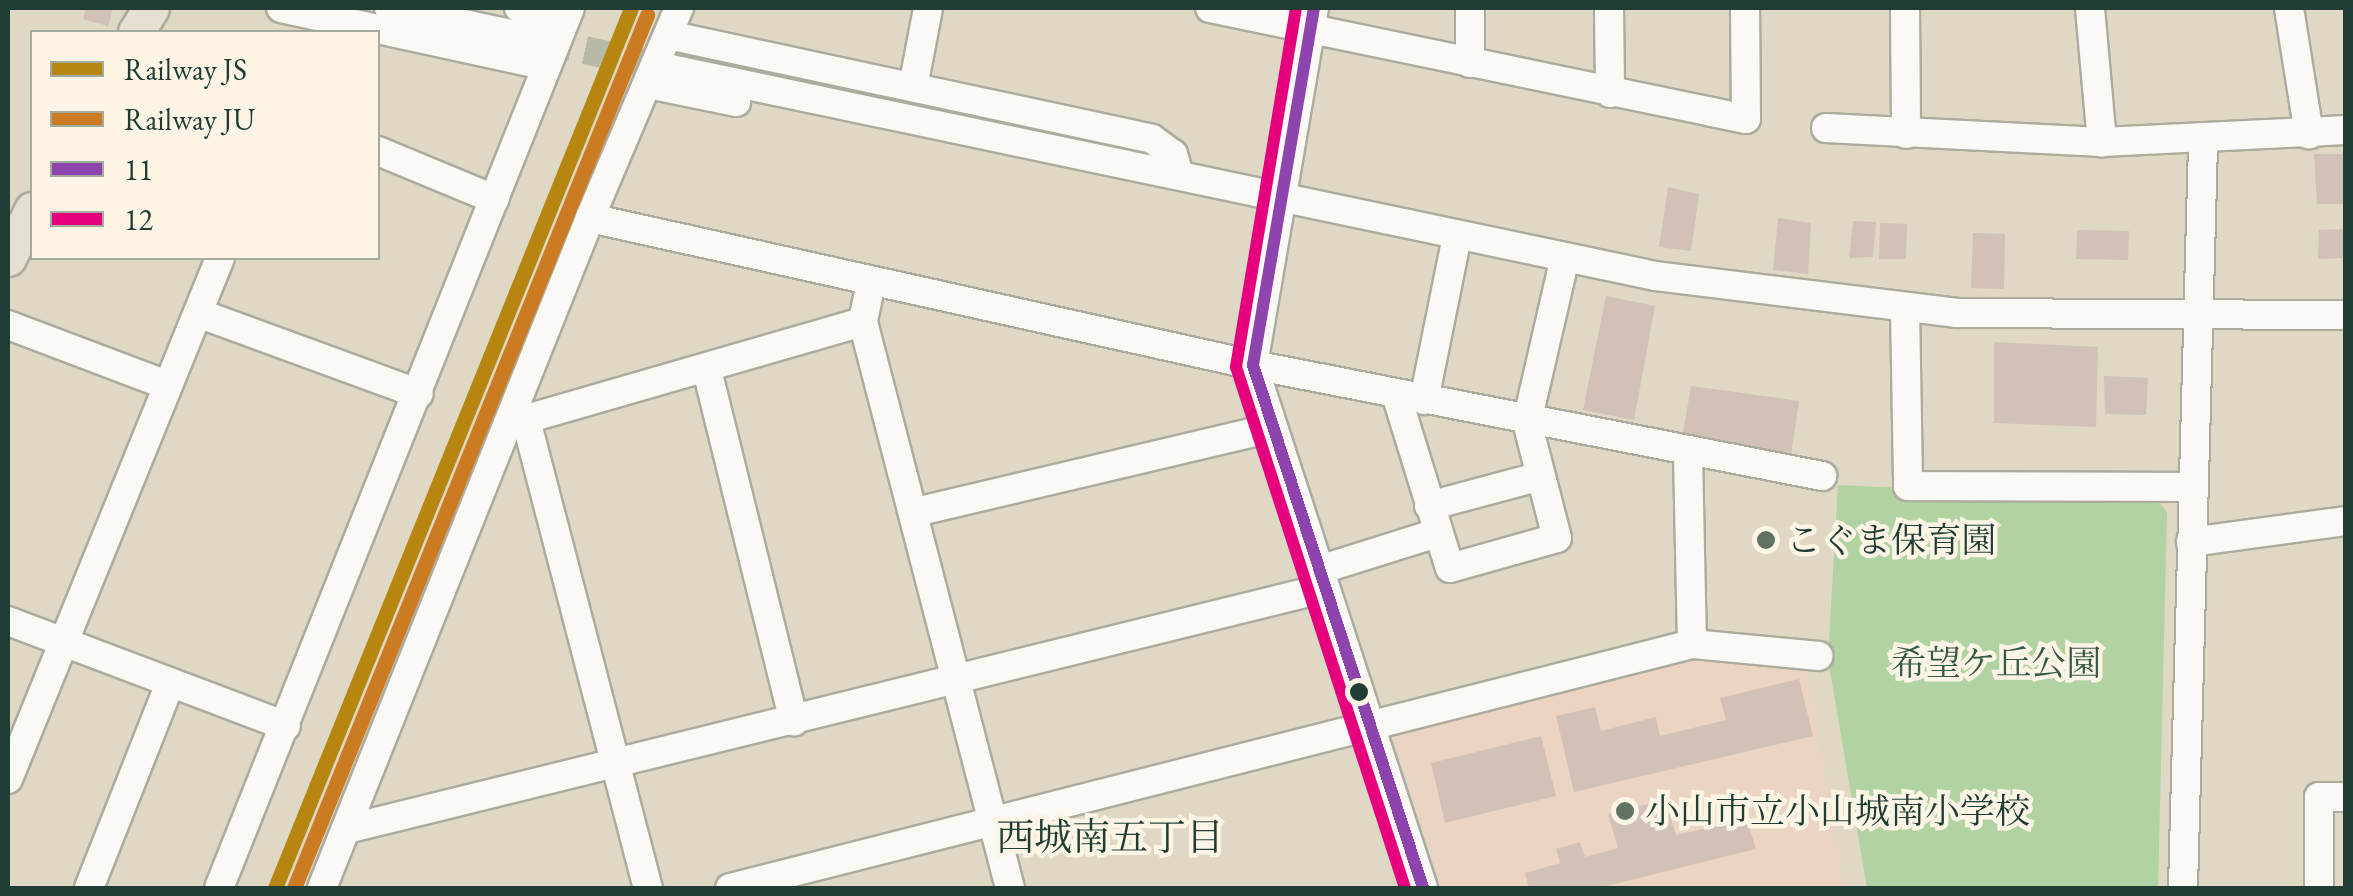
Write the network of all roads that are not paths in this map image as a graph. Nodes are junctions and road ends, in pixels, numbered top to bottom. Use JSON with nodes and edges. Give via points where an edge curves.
{"nodes":[{"id":1,"x":151,"y":8,"type":"edge"},
{"id":2,"x":281,"y":8,"type":"edge"},
{"id":3,"x":389,"y":8,"type":"edge"},
{"id":4,"x":519,"y":8,"type":"edge"},
{"id":5,"x":679,"y":8,"type":"edge"},
{"id":6,"x":928,"y":8,"type":"edge"},
{"id":7,"x":1210,"y":8,"type":"edge"},
{"id":8,"x":1470,"y":8,"type":"edge"},
{"id":9,"x":1609,"y":8,"type":"edge"},
{"id":10,"x":1744,"y":8,"type":"edge"},
{"id":11,"x":1905,"y":8,"type":"edge"},
{"id":12,"x":2090,"y":8,"type":"edge"},
{"id":13,"x":2289,"y":8,"type":"edge"},
{"id":14,"x":568,"y":12,"type":"edge"},
{"id":15,"x":1312,"y":20,"type":"edge"},
{"id":16,"x":312,"y":24,"type":"edge"},
{"id":17,"x":137,"y":30,"type":"edge"},
{"id":18,"x":360,"y":30,"type":"edge"},
{"id":19,"x":380,"y":32,"type":"edge"},
{"id":20,"x":668,"y":35,"type":"junction"},
{"id":21,"x":545,"y":53,"type":"junction"},
{"id":22,"x":1470,"y":63,"type":"junction"},
{"id":23,"x":657,"y":76,"type":"junction"},
{"id":24,"x":913,"y":87,"type":"junction"},
{"id":25,"x":1610,"y":93,"type":"junction"},
{"id":26,"x":1826,"y":128,"type":"dead end"},
{"id":27,"x":2346,"y":130,"type":"edge"},
{"id":28,"x":1906,"y":134,"type":"junction"},
{"id":29,"x":2309,"y":134,"type":"junction"},
{"id":30,"x":2102,"y":142,"type":"junction"},
{"id":31,"x":2204,"y":142,"type":"junction"},
{"id":32,"x":380,"y":151,"type":"edge"},
{"id":33,"x":1179,"y":175,"type":"junction"},
{"id":34,"x":1285,"y":198,"type":"junction"},
{"id":35,"x":494,"y":199,"type":"junction"},
{"id":36,"x":30,"y":214,"type":"edge"},
{"id":37,"x":590,"y":218,"type":"junction"},
{"id":38,"x":1457,"y":236,"type":"junction"},
{"id":39,"x":8,"y":258,"type":"edge"},
{"id":40,"x":1565,"y":258,"type":"junction"},
{"id":41,"x":219,"y":260,"type":"edge"},
{"id":42,"x":871,"y":283,"type":"junction"},
{"id":43,"x":1905,"y":308,"type":"junction"},
{"id":44,"x":198,"y":312,"type":"junction"},
{"id":45,"x":2346,"y":314,"type":"edge"},
{"id":46,"x":2198,"y":320,"type":"junction"},
{"id":47,"x":863,"y":322,"type":"junction"},
{"id":48,"x":8,"y":324,"type":"edge"},
{"id":49,"x":1254,"y":365,"type":"junction"},
{"id":50,"x":707,"y":370,"type":"junction"},
{"id":51,"x":167,"y":385,"type":"junction"},
{"id":52,"x":419,"y":394,"type":"junction"},
{"id":53,"x":1410,"y":397,"type":"junction"},
{"id":54,"x":516,"y":422,"type":"junction"},
{"id":55,"x":1528,"y":422,"type":"junction"},
{"id":56,"x":1271,"y":428,"type":"junction"},
{"id":57,"x":1688,"y":455,"type":"junction"},
{"id":58,"x":1822,"y":476,"type":"dead end"},
{"id":59,"x":1537,"y":477,"type":"junction"},
{"id":60,"x":2192,"y":487,"type":"junction"},
{"id":61,"x":916,"y":512,"type":"junction"},
{"id":62,"x":1433,"y":519,"type":"junction"},
{"id":63,"x":2346,"y":521,"type":"edge"},
{"id":64,"x":2190,"y":542,"type":"junction"},
{"id":65,"x":1322,"y":579,"type":"junction"},
{"id":66,"x":8,"y":621,"type":"edge"},
{"id":67,"x":62,"y":644,"type":"junction"},
{"id":68,"x":1692,"y":644,"type":"junction"},
{"id":69,"x":1818,"y":656,"type":"dead end"},
{"id":70,"x":959,"y":679,"type":"junction"},
{"id":71,"x":170,"y":683,"type":"junction"},
{"id":72,"x":794,"y":721,"type":"junction"},
{"id":73,"x":286,"y":726,"type":"junction"},
{"id":74,"x":1373,"y":729,"type":"junction"},
{"id":75,"x":620,"y":767,"type":"junction"},
{"id":76,"x":8,"y":779,"type":"edge"},
{"id":77,"x":2346,"y":796,"type":"edge"},
{"id":78,"x":994,"y":825,"type":"junction"},
{"id":79,"x":347,"y":829,"type":"junction"},
{"id":80,"x":89,"y":888,"type":"edge"},
{"id":81,"x":219,"y":888,"type":"edge"},
{"id":82,"x":322,"y":888,"type":"edge"},
{"id":83,"x":648,"y":888,"type":"edge"},
{"id":84,"x":730,"y":888,"type":"edge"},
{"id":85,"x":1010,"y":888,"type":"edge"},
{"id":86,"x":1423,"y":888,"type":"edge"},
{"id":87,"x":2184,"y":888,"type":"edge"},
{"id":88,"x":2319,"y":888,"type":"edge"}],
"edges":[{"from":1,"to":17,"type":"main road"},
{"from":2,"to":16,"type":"street"},
{"from":3,"to":21,"type":"street"},
{"from":4,"to":14,"type":"street"},
{"from":5,"to":20,"type":"street"},
{"from":6,"to":24,"type":"street"},
{"from":7,"to":15,"type":"street"},
{"from":8,"to":22,"type":"street"},
{"from":9,"to":25,"type":"street"},
{"from":10,"to":25,"type":"street","via":[[1746,119]]},
{"from":11,"to":28,"type":"street"},
{"from":12,"to":30,"type":"street"},
{"from":13,"to":29,"type":"street"},
{"from":14,"to":21,"type":"street"},
{"from":15,"to":22,"type":"street"},
{"from":15,"to":34,"type":"street"},
{"from":16,"to":18,"type":"street"},
{"from":19,"to":21,"type":"street"},
{"from":20,"to":23,"type":"street"},
{"from":20,"to":24,"type":"street"},
{"from":21,"to":35,"type":"street"},
{"from":22,"to":25,"type":"street"},
{"from":23,"to":33,"type":"street","via":[[1145,186]]},
{"from":23,"to":37,"type":"street"},
{"from":24,"to":33,"type":"street","via":[[1152,139],[1173,154]]},
{"from":26,"to":28,"type":"street"},
{"from":27,"to":29,"type":"street"},
{"from":28,"to":30,"type":"street"},
{"from":29,"to":31,"type":"street"},
{"from":30,"to":31,"type":"street"},
{"from":31,"to":46,"type":"street"},
{"from":32,"to":35,"type":"street"},
{"from":33,"to":34,"type":"street"},
{"from":34,"to":38,"type":"street"},
{"from":34,"to":49,"type":"street"},
{"from":35,"to":52,"type":"street"},
{"from":36,"to":39,"type":"main road"},
{"from":37,"to":42,"type":"street"},
{"from":37,"to":54,"type":"street"},
{"from":38,"to":40,"type":"street"},
{"from":38,"to":53,"type":"street"},
{"from":40,"to":43,"type":"street"},
{"from":40,"to":55,"type":"street"},
{"from":41,"to":44,"type":"street"},
{"from":42,"to":47,"type":"street"},
{"from":42,"to":49,"type":"street"},
{"from":43,"to":46,"type":"street"},
{"from":43,"to":60,"type":"street","via":[[1908,486]]},
{"from":44,"to":51,"type":"street"},
{"from":44,"to":52,"type":"street"},
{"from":45,"to":46,"type":"street"},
{"from":46,"to":60,"type":"street"},
{"from":47,"to":50,"type":"street"},
{"from":47,"to":61,"type":"street"},
{"from":48,"to":51,"type":"street"},
{"from":49,"to":53,"type":"street"},
{"from":49,"to":56,"type":"street"},
{"from":50,"to":54,"type":"street"},
{"from":50,"to":72,"type":"street"},
{"from":51,"to":67,"type":"street"},
{"from":52,"to":73,"type":"street"},
{"from":53,"to":55,"type":"street"},
{"from":53,"to":62,"type":"street"},
{"from":54,"to":75,"type":"street"},
{"from":54,"to":79,"type":"street"},
{"from":55,"to":57,"type":"street"},
{"from":55,"to":59,"type":"street"},
{"from":56,"to":61,"type":"street"},
{"from":56,"to":65,"type":"street"},
{"from":57,"to":58,"type":"street"},
{"from":57,"to":68,"type":"street"},
{"from":59,"to":62,"type":"street"},
{"from":59,"to":62,"type":"street","via":[[1557,538],[1450,568]]},
{"from":60,"to":64,"type":"street"},
{"from":61,"to":70,"type":"street"},
{"from":62,"to":65,"type":"street"},
{"from":63,"to":64,"type":"street"},
{"from":64,"to":87,"type":"street"},
{"from":65,"to":70,"type":"street"},
{"from":65,"to":74,"type":"street"},
{"from":66,"to":67,"type":"street"},
{"from":67,"to":71,"type":"street"},
{"from":67,"to":76,"type":"street"},
{"from":68,"to":69,"type":"street"},
{"from":68,"to":74,"type":"street"},
{"from":70,"to":72,"type":"street"},
{"from":70,"to":78,"type":"street"},
{"from":71,"to":73,"type":"street"},
{"from":71,"to":80,"type":"street"},
{"from":72,"to":75,"type":"street"},
{"from":73,"to":81,"type":"street"},
{"from":74,"to":78,"type":"street"},
{"from":74,"to":86,"type":"street"},
{"from":75,"to":79,"type":"street"},
{"from":75,"to":83,"type":"street"},
{"from":77,"to":88,"type":"street","via":[[2319,797]]},
{"from":78,"to":84,"type":"street"},
{"from":78,"to":85,"type":"street"},
{"from":79,"to":82,"type":"street"}]}
